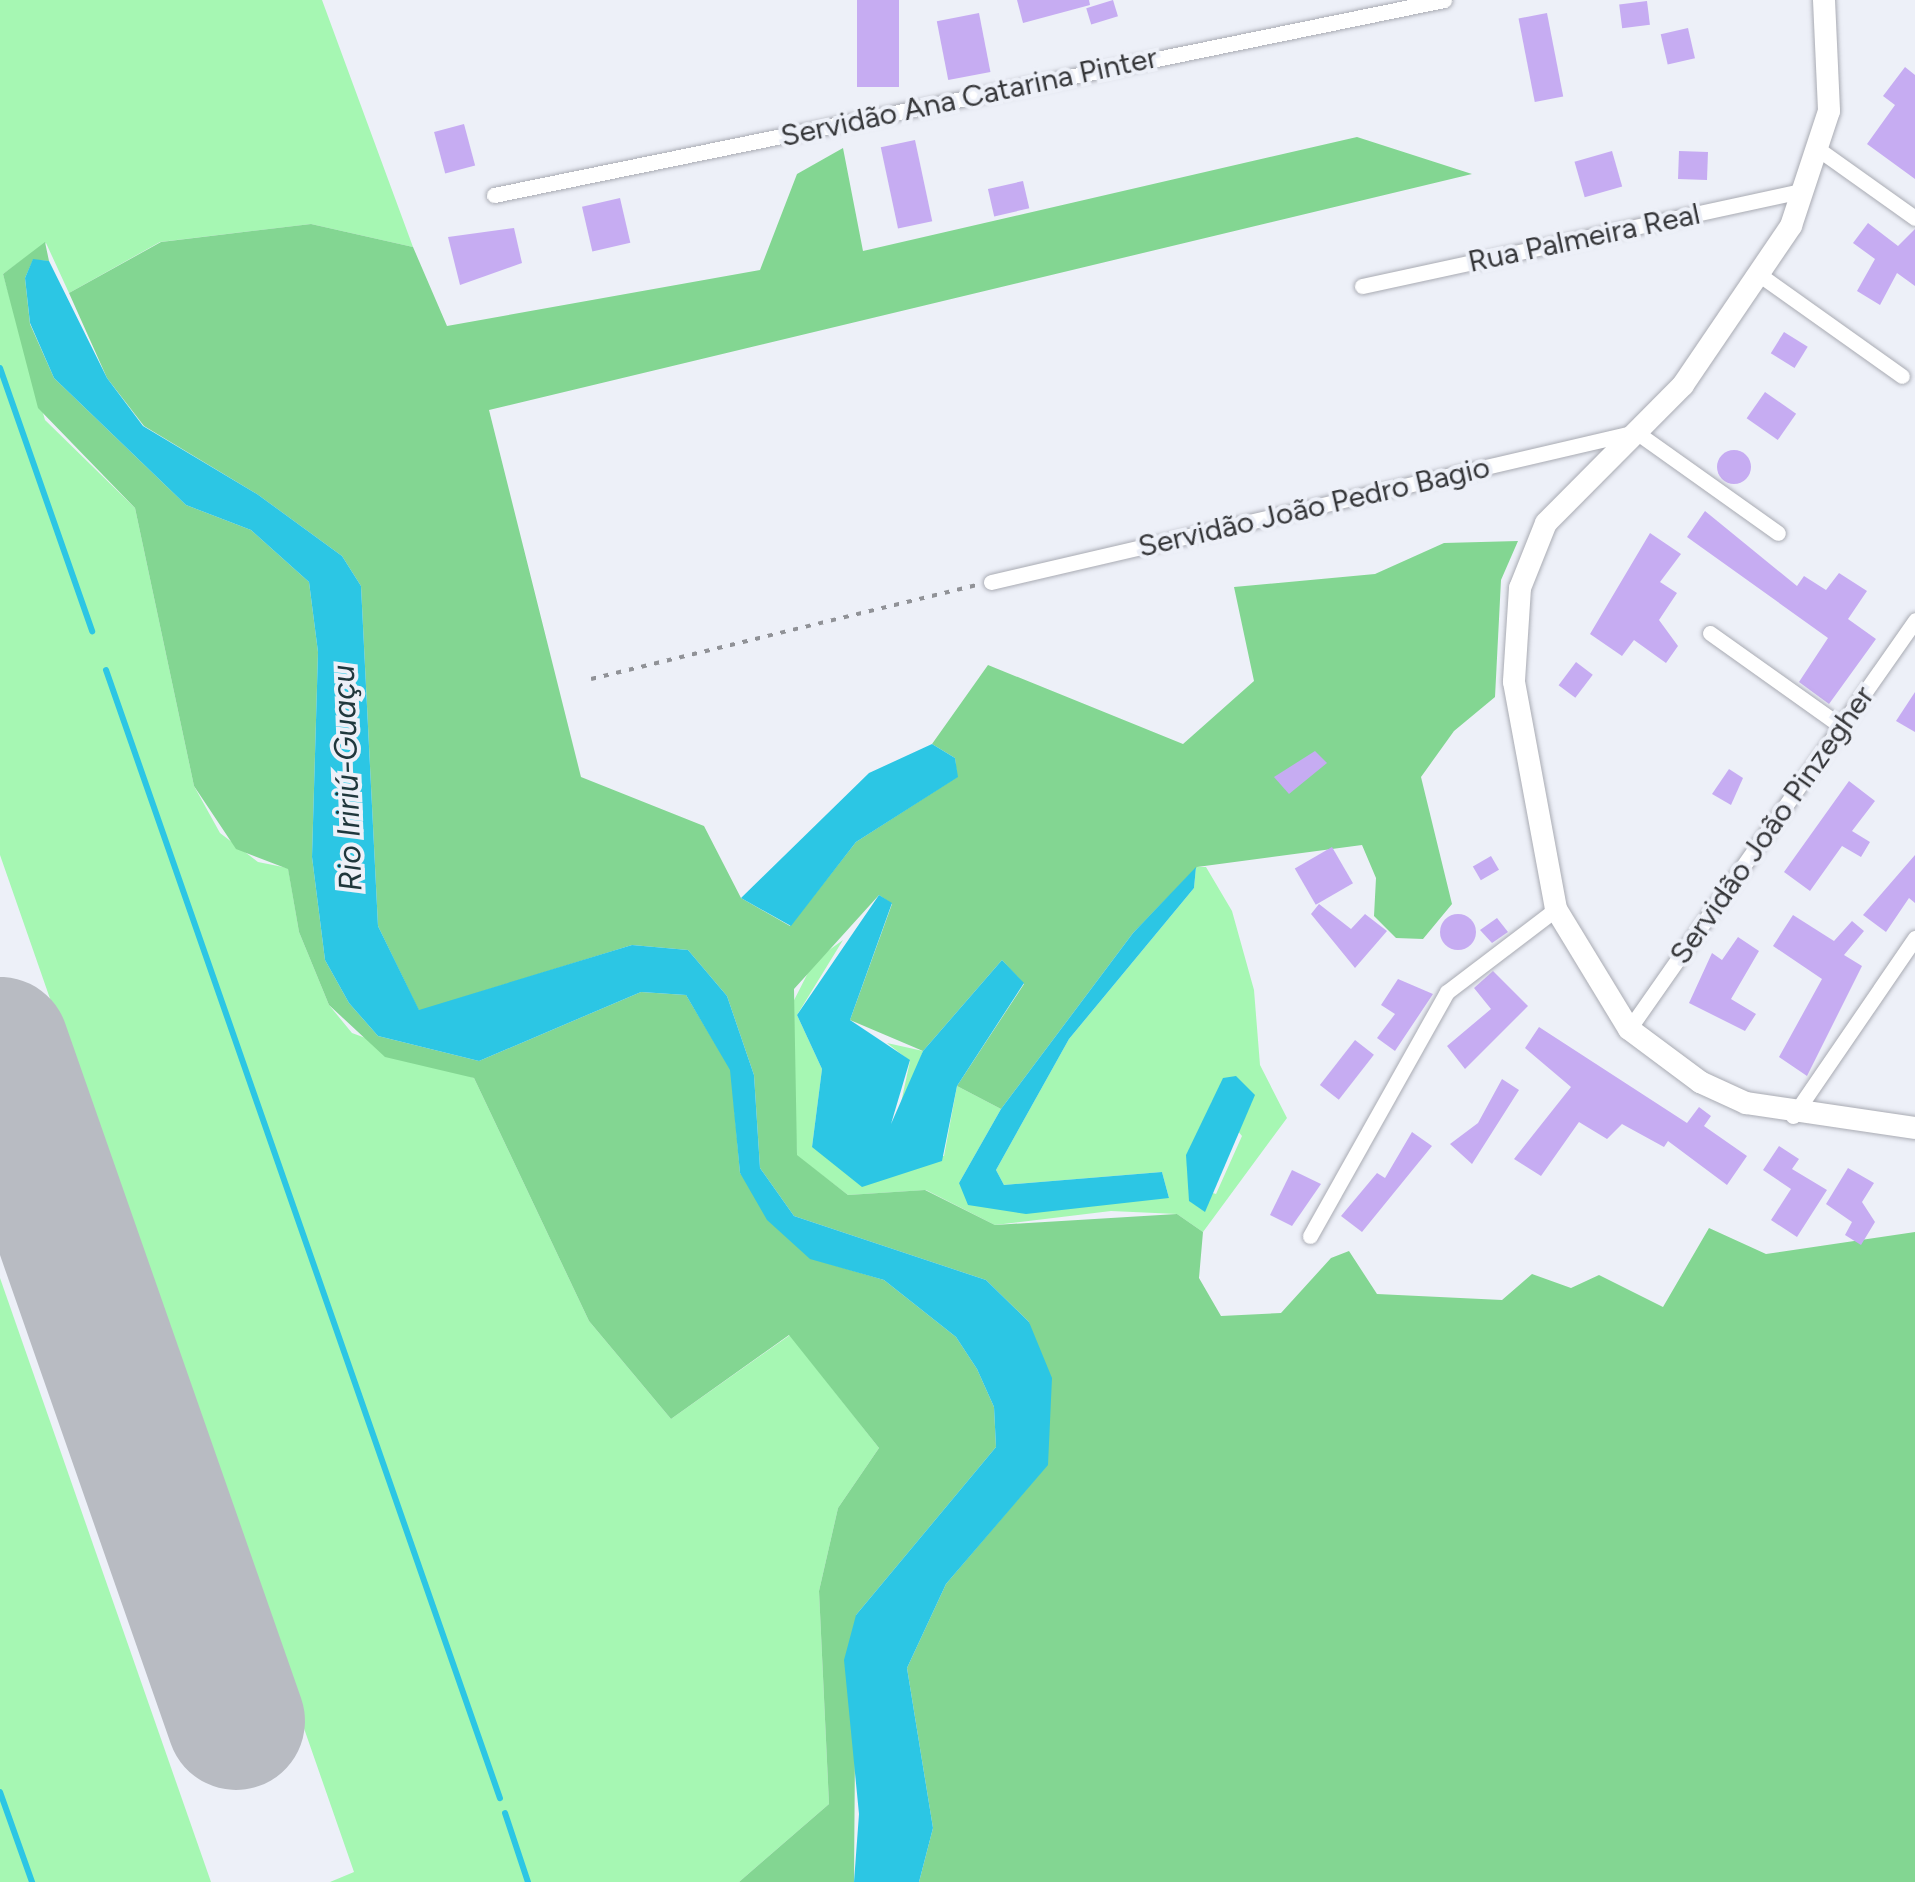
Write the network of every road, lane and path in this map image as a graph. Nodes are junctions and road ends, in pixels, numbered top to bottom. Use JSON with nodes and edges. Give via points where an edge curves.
{"nodes":[{"id":1,"x":1444,"y":0,"type":"edge"},
{"id":2,"x":1824,"y":0,"type":"edge"},
{"id":3,"x":1818,"y":149,"type":"junction"},
{"id":4,"x":1805,"y":190,"type":"junction"},
{"id":5,"x":494,"y":195,"type":"dead end"},
{"id":6,"x":1915,"y":218,"type":"edge"},
{"id":7,"x":1764,"y":278,"type":"junction"},
{"id":8,"x":1362,"y":286,"type":"dead end"},
{"id":9,"x":1902,"y":376,"type":"dead end"},
{"id":10,"x":1636,"y":432,"type":"junction"},
{"id":11,"x":1778,"y":532,"type":"dead end"},
{"id":12,"x":991,"y":582,"type":"joint"},
{"id":13,"x":1915,"y":620,"type":"edge"},
{"id":14,"x":1710,"y":633,"type":"dead end"},
{"id":15,"x":590,"y":680,"type":"dead end"},
{"id":16,"x":1841,"y":726,"type":"junction"},
{"id":17,"x":1556,"y":908,"type":"junction"},
{"id":18,"x":1915,"y":938,"type":"edge"},
{"id":19,"x":1629,"y":1029,"type":"junction"},
{"id":20,"x":1794,"y":1116,"type":"junction"},
{"id":21,"x":1915,"y":1128,"type":"edge"},
{"id":22,"x":1310,"y":1236,"type":"dead end"}],
"edges":[{"from":1,"to":5,"type":"street","name":"Servidão Ana Catarina Pinter"},
{"from":2,"to":3,"type":"street","via":[[1834,60]]},
{"from":3,"to":4,"type":"street"},
{"from":3,"to":6,"type":"street"},
{"from":4,"to":7,"type":"street"},
{"from":4,"to":8,"type":"street","name":"Rua Palmeira Real"},
{"from":7,"to":9,"type":"street"},
{"from":7,"to":10,"type":"street"},
{"from":10,"to":11,"type":"street"},
{"from":10,"to":12,"type":"street","name":"Servidão João Pedro Bagio"},
{"from":10,"to":17,"type":"street","via":[[1546,522],[1520,588],[1518,728]]},
{"from":12,"to":15,"type":"path"},
{"from":13,"to":16,"type":"street","name":"Servidão João Pinzegher"},
{"from":14,"to":16,"type":"street"},
{"from":16,"to":19,"type":"street","name":"Servidão João Pinzegher"},
{"from":17,"to":19,"type":"street"},
{"from":17,"to":22,"type":"street","via":[[1447,992]]},
{"from":18,"to":20,"type":"street"},
{"from":19,"to":20,"type":"street","via":[[1700,1082]]},
{"from":20,"to":21,"type":"street"}]}
